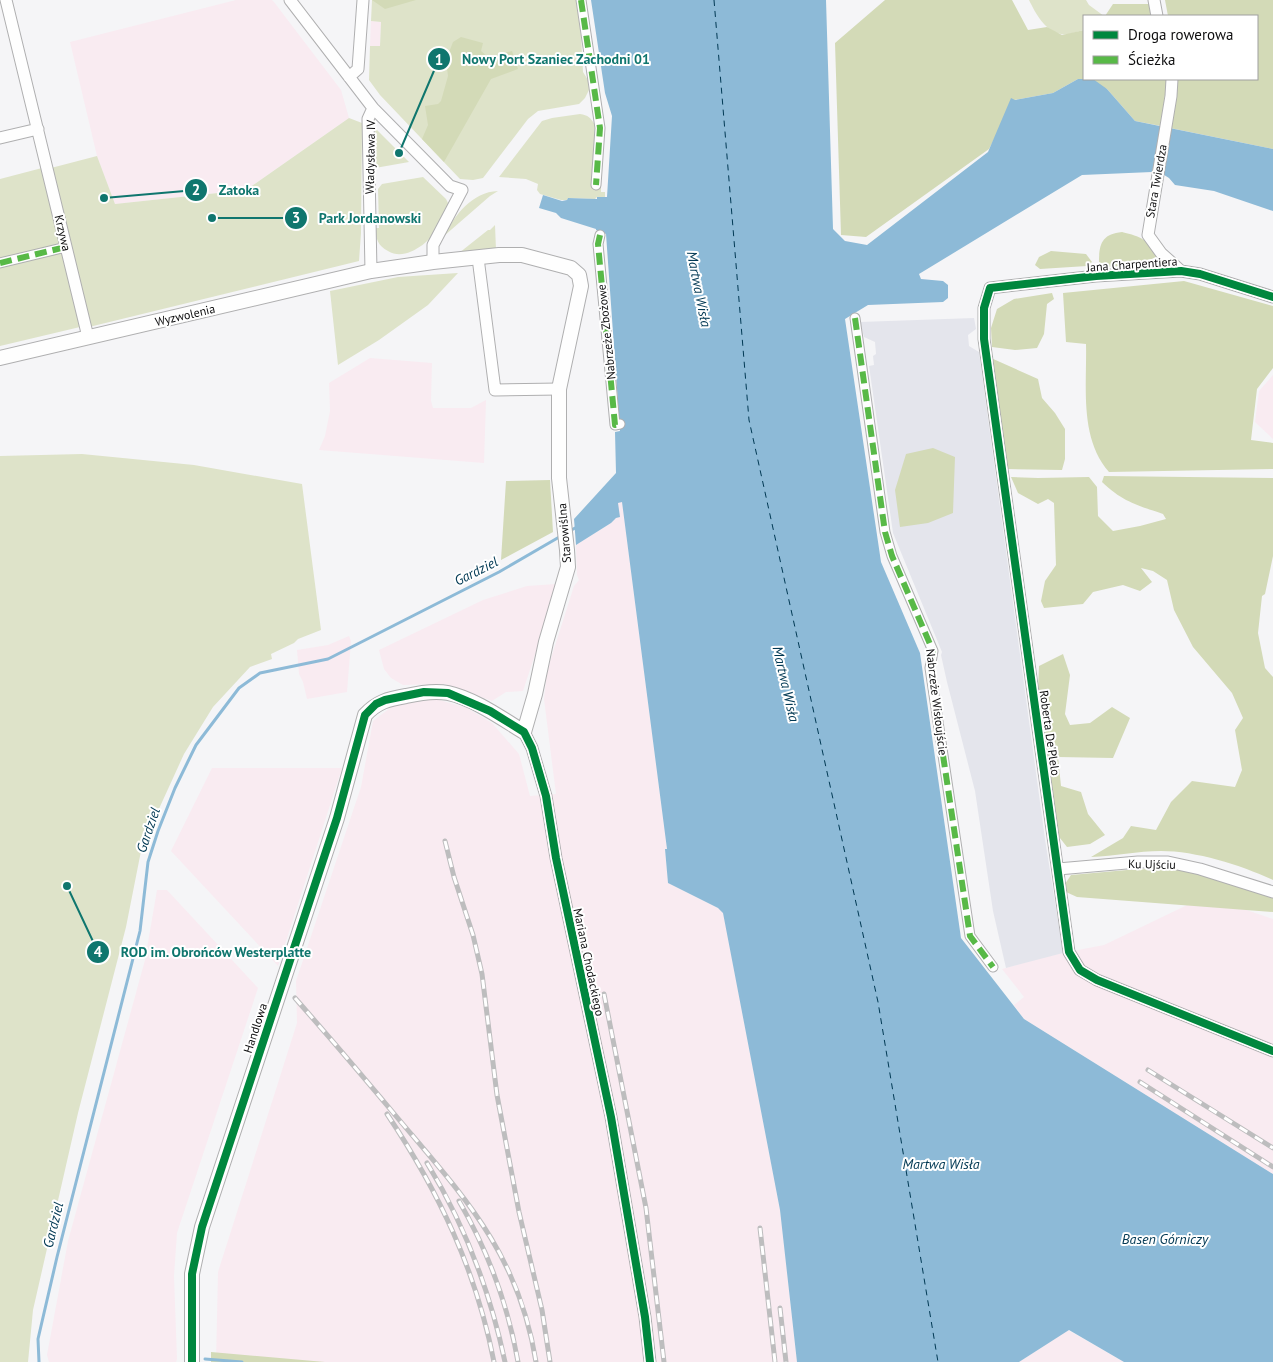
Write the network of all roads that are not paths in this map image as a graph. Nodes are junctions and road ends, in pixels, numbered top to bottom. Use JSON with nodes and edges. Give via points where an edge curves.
{"nodes":[{"id":1,"x":6,"y":0,"type":"edge"},
{"id":2,"x":290,"y":0,"type":"edge"},
{"id":3,"x":363,"y":0,"type":"edge"},
{"id":4,"x":581,"y":0,"type":"edge"},
{"id":5,"x":1154,"y":0,"type":"edge"},
{"id":6,"x":1157,"y":15,"type":"edge"},
{"id":7,"x":349,"y":77,"type":"junction"},
{"id":8,"x":1172,"y":80,"type":"edge"},
{"id":9,"x":373,"y":108,"type":"junction"},
{"id":10,"x":38,"y":129,"type":"junction"},
{"id":11,"x":0,"y":138,"type":"edge"},
{"id":12,"x":596,"y":185,"type":"dead end"},
{"id":13,"x":600,"y":235,"type":"dead end"},
{"id":14,"x":66,"y":247,"type":"junction"},
{"id":15,"x":478,"y":258,"type":"junction"},
{"id":16,"x":433,"y":262,"type":"junction"},
{"id":17,"x":0,"y":263,"type":"edge"},
{"id":18,"x":371,"y":271,"type":"junction"},
{"id":19,"x":1181,"y":271,"type":"junction"},
{"id":20,"x":990,"y":288,"type":"joint"},
{"id":21,"x":1273,"y":297,"type":"edge"},
{"id":22,"x":855,"y":318,"type":"dead end"},
{"id":23,"x":88,"y":337,"type":"junction"},
{"id":24,"x":0,"y":358,"type":"edge"},
{"id":25,"x":559,"y":389,"type":"junction"},
{"id":26,"x":620,"y":424,"type":"dead end"},
{"id":27,"x":524,"y":732,"type":"junction"},
{"id":28,"x":1058,"y":869,"type":"junction"},
{"id":29,"x":1273,"y":892,"type":"edge"},
{"id":30,"x":993,"y":967,"type":"dead end"},
{"id":31,"x":1273,"y":1051,"type":"edge"},
{"id":32,"x":192,"y":1362,"type":"edge"},
{"id":33,"x":650,"y":1362,"type":"edge"}],
"edges":[{"from":1,"to":10,"type":"street","name":"Krzywa"},
{"from":2,"to":7,"type":"street","name":"Władysława IV"},
{"from":3,"to":7,"type":"street","via":[[358,70]]},
{"from":4,"to":12,"type":"street","via":[[600,128]]},
{"from":5,"to":6,"type":"street"},
{"from":7,"to":9,"type":"street","name":"Władysława IV"},
{"from":8,"to":19,"type":"street","name":"Stara Twierdza","via":[[1148,235],[1161,253]]},
{"from":9,"to":16,"type":"street","name":"Władysława IV","via":[[450,186],[462,190],[433,245]]},
{"from":9,"to":18,"type":"street","name":"Władysława IV","via":[[368,119]]},
{"from":10,"to":11,"type":"street"},
{"from":10,"to":14,"type":"street","name":"Krzywa"},
{"from":13,"to":26,"type":"street","name":"Nabrzeże Zbożowe","via":[[598,252],[615,424]]},
{"from":14,"to":17,"type":"street"},
{"from":14,"to":23,"type":"street","name":"Krzywa"},
{"from":15,"to":16,"type":"street","name":"Starowiślna"},
{"from":15,"to":25,"type":"street","via":[[495,390]]},
{"from":15,"to":25,"type":"street","name":"Starowiślna","via":[[522,254],[571,268],[579,276],[581,286]]},
{"from":16,"to":18,"type":"street"},
{"from":18,"to":23,"type":"street","name":"Wyzwolenia"},
{"from":19,"to":20,"type":"street","name":"Jana Charpentiera","via":[[1096,276]]},
{"from":19,"to":21,"type":"street","name":"Jana Charpentiera"},
{"from":20,"to":28,"type":"street","name":"Roberta De'Plelo","via":[[984,308],[984,339]]},
{"from":22,"to":30,"type":"street","name":"Nabrzeże Wisłoujście","via":[[885,532],[933,651],[930,668],[970,936]]},
{"from":23,"to":24,"type":"street","name":"Wyzwolenia"},
{"from":25,"to":27,"type":"street","name":"Starowiślna","via":[[559,478],[568,567]]},
{"from":27,"to":32,"type":"street","name":"Handlowa","via":[[490,711],[448,693],[424,692],[385,700],[365,715],[338,818],[202,1227],[192,1274]]},
{"from":27,"to":33,"type":"street","name":"Mariana Chodackiego","via":[[546,796],[610,1117],[646,1317]]},
{"from":28,"to":29,"type":"street","name":"Ku Ujściu","via":[[1168,862]]},
{"from":28,"to":31,"type":"street","name":"Roberta De'Plelo","via":[[1069,952],[1082,971],[1097,980]]}]}
